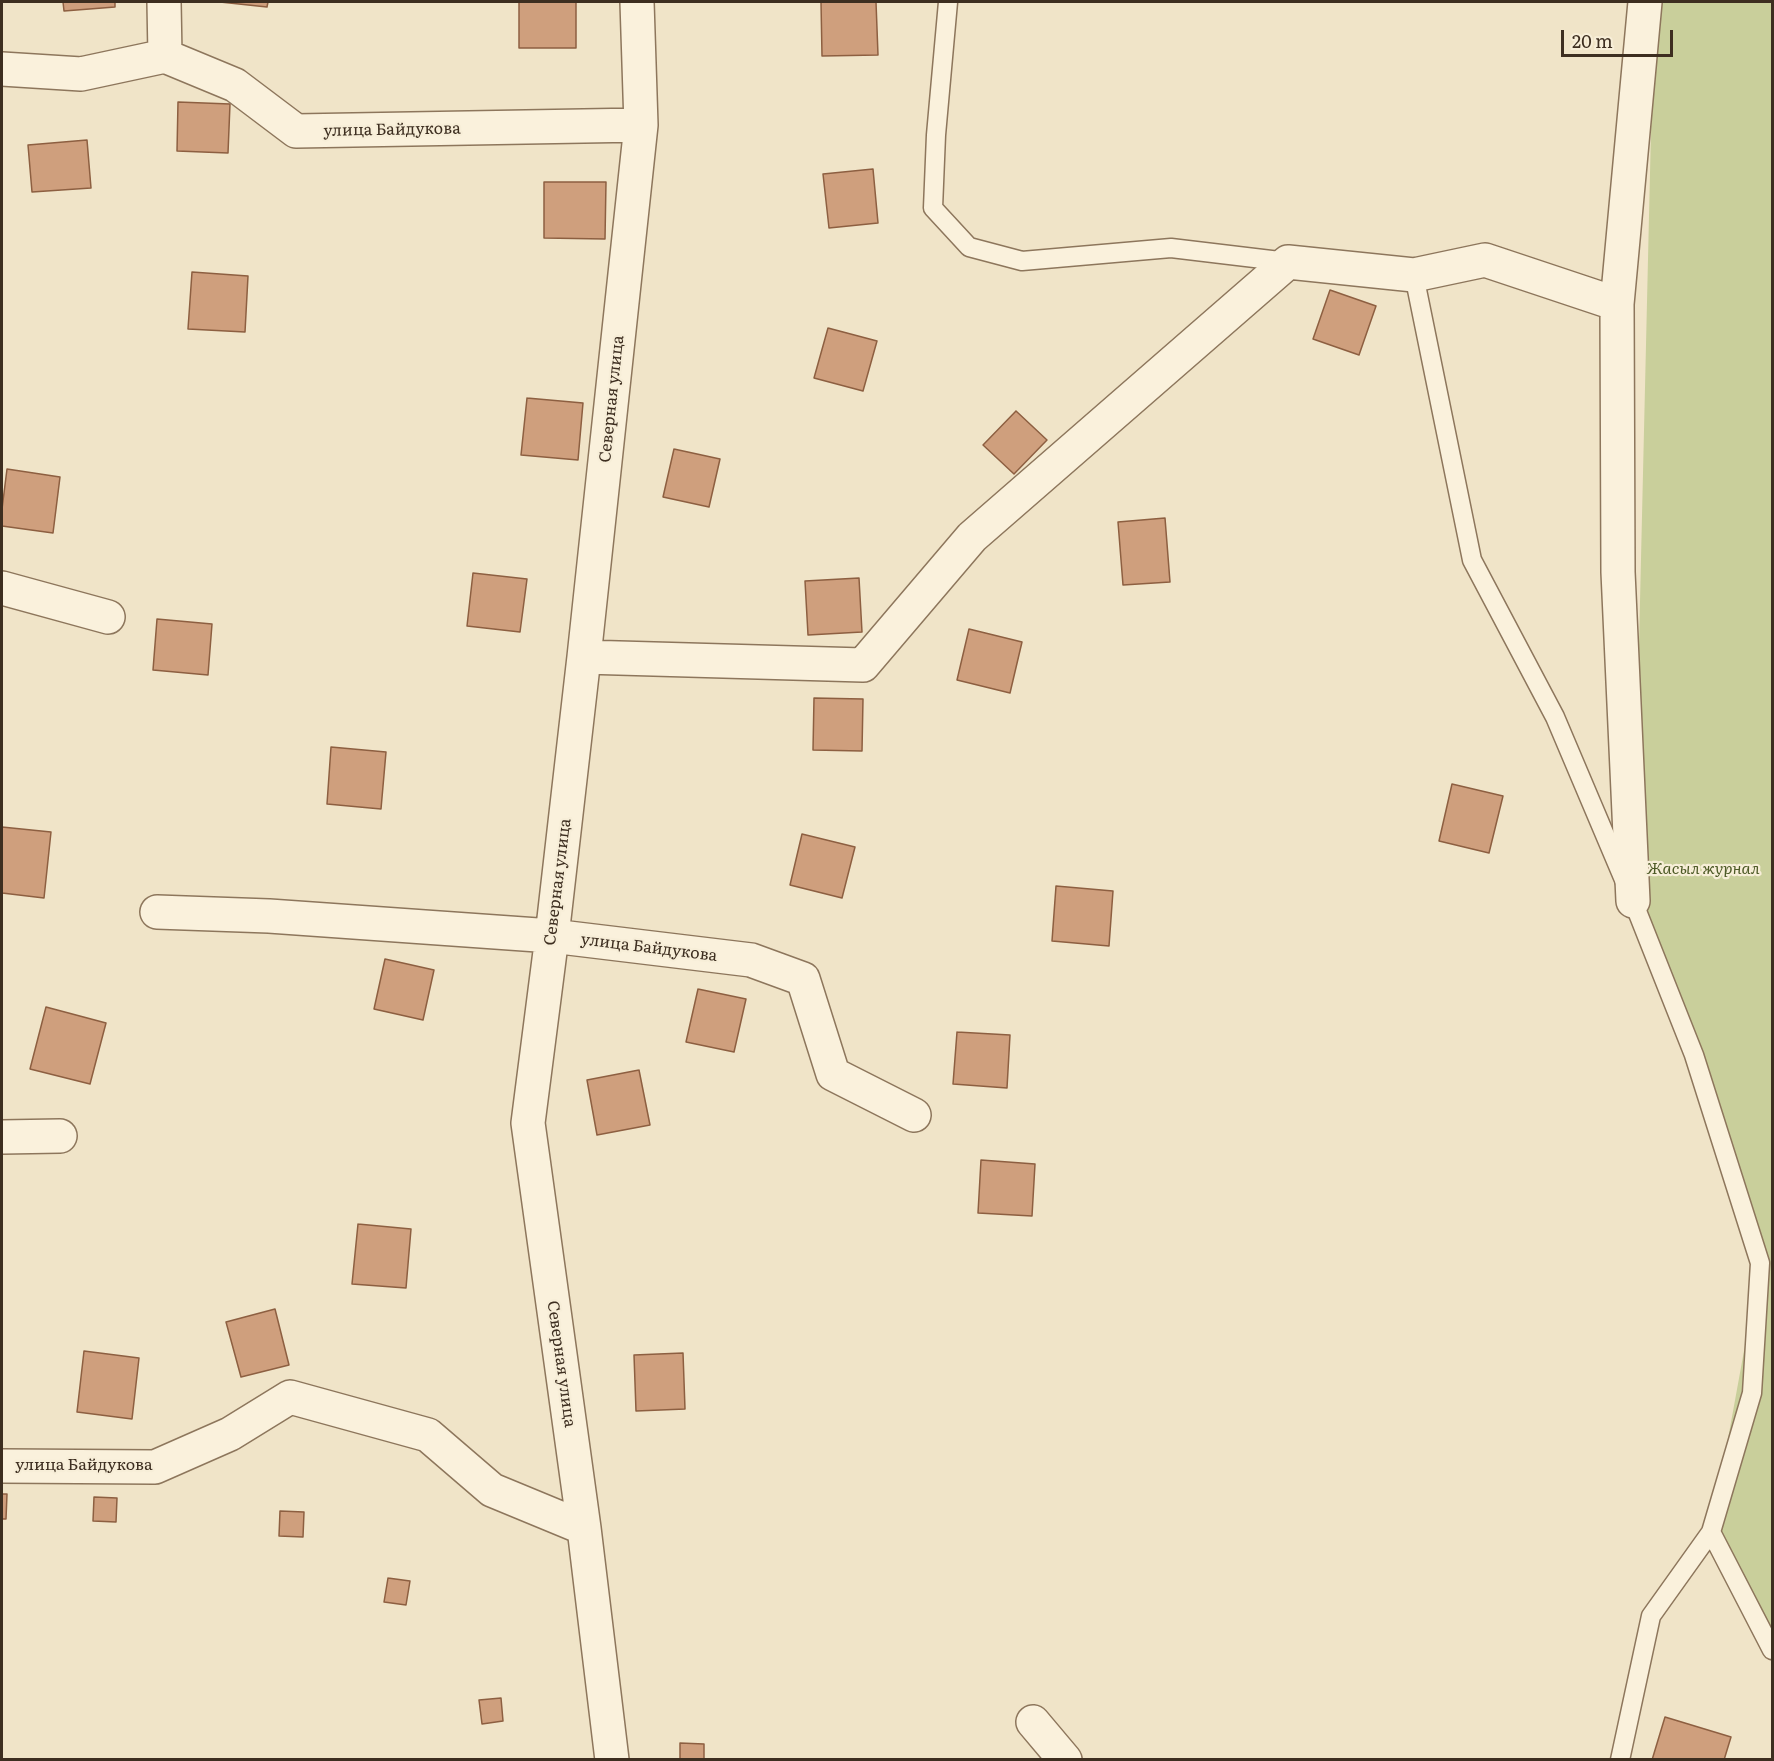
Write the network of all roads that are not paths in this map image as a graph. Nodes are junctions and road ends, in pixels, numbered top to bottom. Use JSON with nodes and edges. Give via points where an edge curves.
{"nodes":[{"id":1,"x":164,"y":2,"type":"edge"},
{"id":2,"x":637,"y":2,"type":"edge"},
{"id":3,"x":948,"y":2,"type":"edge"},
{"id":4,"x":1645,"y":2,"type":"edge"},
{"id":5,"x":165,"y":56,"type":"junction"},
{"id":6,"x":2,"y":69,"type":"edge"},
{"id":7,"x":641,"y":125,"type":"junction"},
{"id":8,"x":1288,"y":262,"type":"junction"},
{"id":9,"x":1414,"y":275,"type":"junction"},
{"id":10,"x":1617,"y":304,"type":"junction"},
{"id":11,"x":2,"y":588,"type":"edge"},
{"id":12,"x":108,"y":617,"type":"dead end"},
{"id":13,"x":584,"y":657,"type":"junction"},
{"id":14,"x":1633,"y":901,"type":"junction"},
{"id":15,"x":157,"y":912,"type":"dead end"},
{"id":16,"x":552,"y":936,"type":"junction"},
{"id":17,"x":914,"y":1115,"type":"dead end"},
{"id":18,"x":60,"y":1136,"type":"dead end"},
{"id":19,"x":2,"y":1137,"type":"edge"},
{"id":20,"x":2,"y":1466,"type":"edge"},
{"id":21,"x":584,"y":1528,"type":"junction"},
{"id":22,"x":1711,"y":1532,"type":"junction"},
{"id":23,"x":1773,"y":1650,"type":"edge"},
{"id":24,"x":1033,"y":1722,"type":"dead end"},
{"id":25,"x":612,"y":1760,"type":"edge"},
{"id":26,"x":1065,"y":1760,"type":"edge"},
{"id":27,"x":1620,"y":1760,"type":"edge"}],
"edges":[{"from":1,"to":5,"type":"street"},
{"from":2,"to":7,"type":"street","name":"Северная улица"},
{"from":3,"to":8,"type":"lane","via":[[933,208],[969,247],[1022,261],[1171,248]]},
{"from":4,"to":10,"type":"street"},
{"from":5,"to":6,"type":"street","via":[[81,74]]},
{"from":5,"to":7,"type":"street","name":"улица Байдукова","via":[[235,86],[296,131]]},
{"from":7,"to":13,"type":"street","name":"Северная улица"},
{"from":8,"to":9,"type":"street"},
{"from":8,"to":13,"type":"street","via":[[972,537],[863,665]]},
{"from":9,"to":10,"type":"street","via":[[1485,261]]},
{"from":9,"to":14,"type":"lane","via":[[1472,560],[1555,717]]},
{"from":10,"to":14,"type":"street","via":[[1618,572]]},
{"from":11,"to":12,"type":"street"},
{"from":13,"to":16,"type":"street","name":"Северная улица"},
{"from":14,"to":22,"type":"lane","via":[[1694,1055],[1760,1263],[1752,1393]]},
{"from":15,"to":16,"type":"street","name":"улица Байдукова"},
{"from":16,"to":17,"type":"street","name":"улица Байдукова","via":[[751,960],[803,980],[832,1074]]},
{"from":16,"to":21,"type":"street","name":"Северная улица","via":[[528,1123]]},
{"from":18,"to":19,"type":"street"},
{"from":20,"to":21,"type":"street","name":"улица Байдукова","via":[[155,1467],[230,1434],[290,1397],[428,1435],[492,1490]]},
{"from":21,"to":25,"type":"street","name":"Северная улица"},
{"from":22,"to":23,"type":"lane"},
{"from":22,"to":27,"type":"lane","via":[[1651,1616]]},
{"from":24,"to":26,"type":"street"}]}
